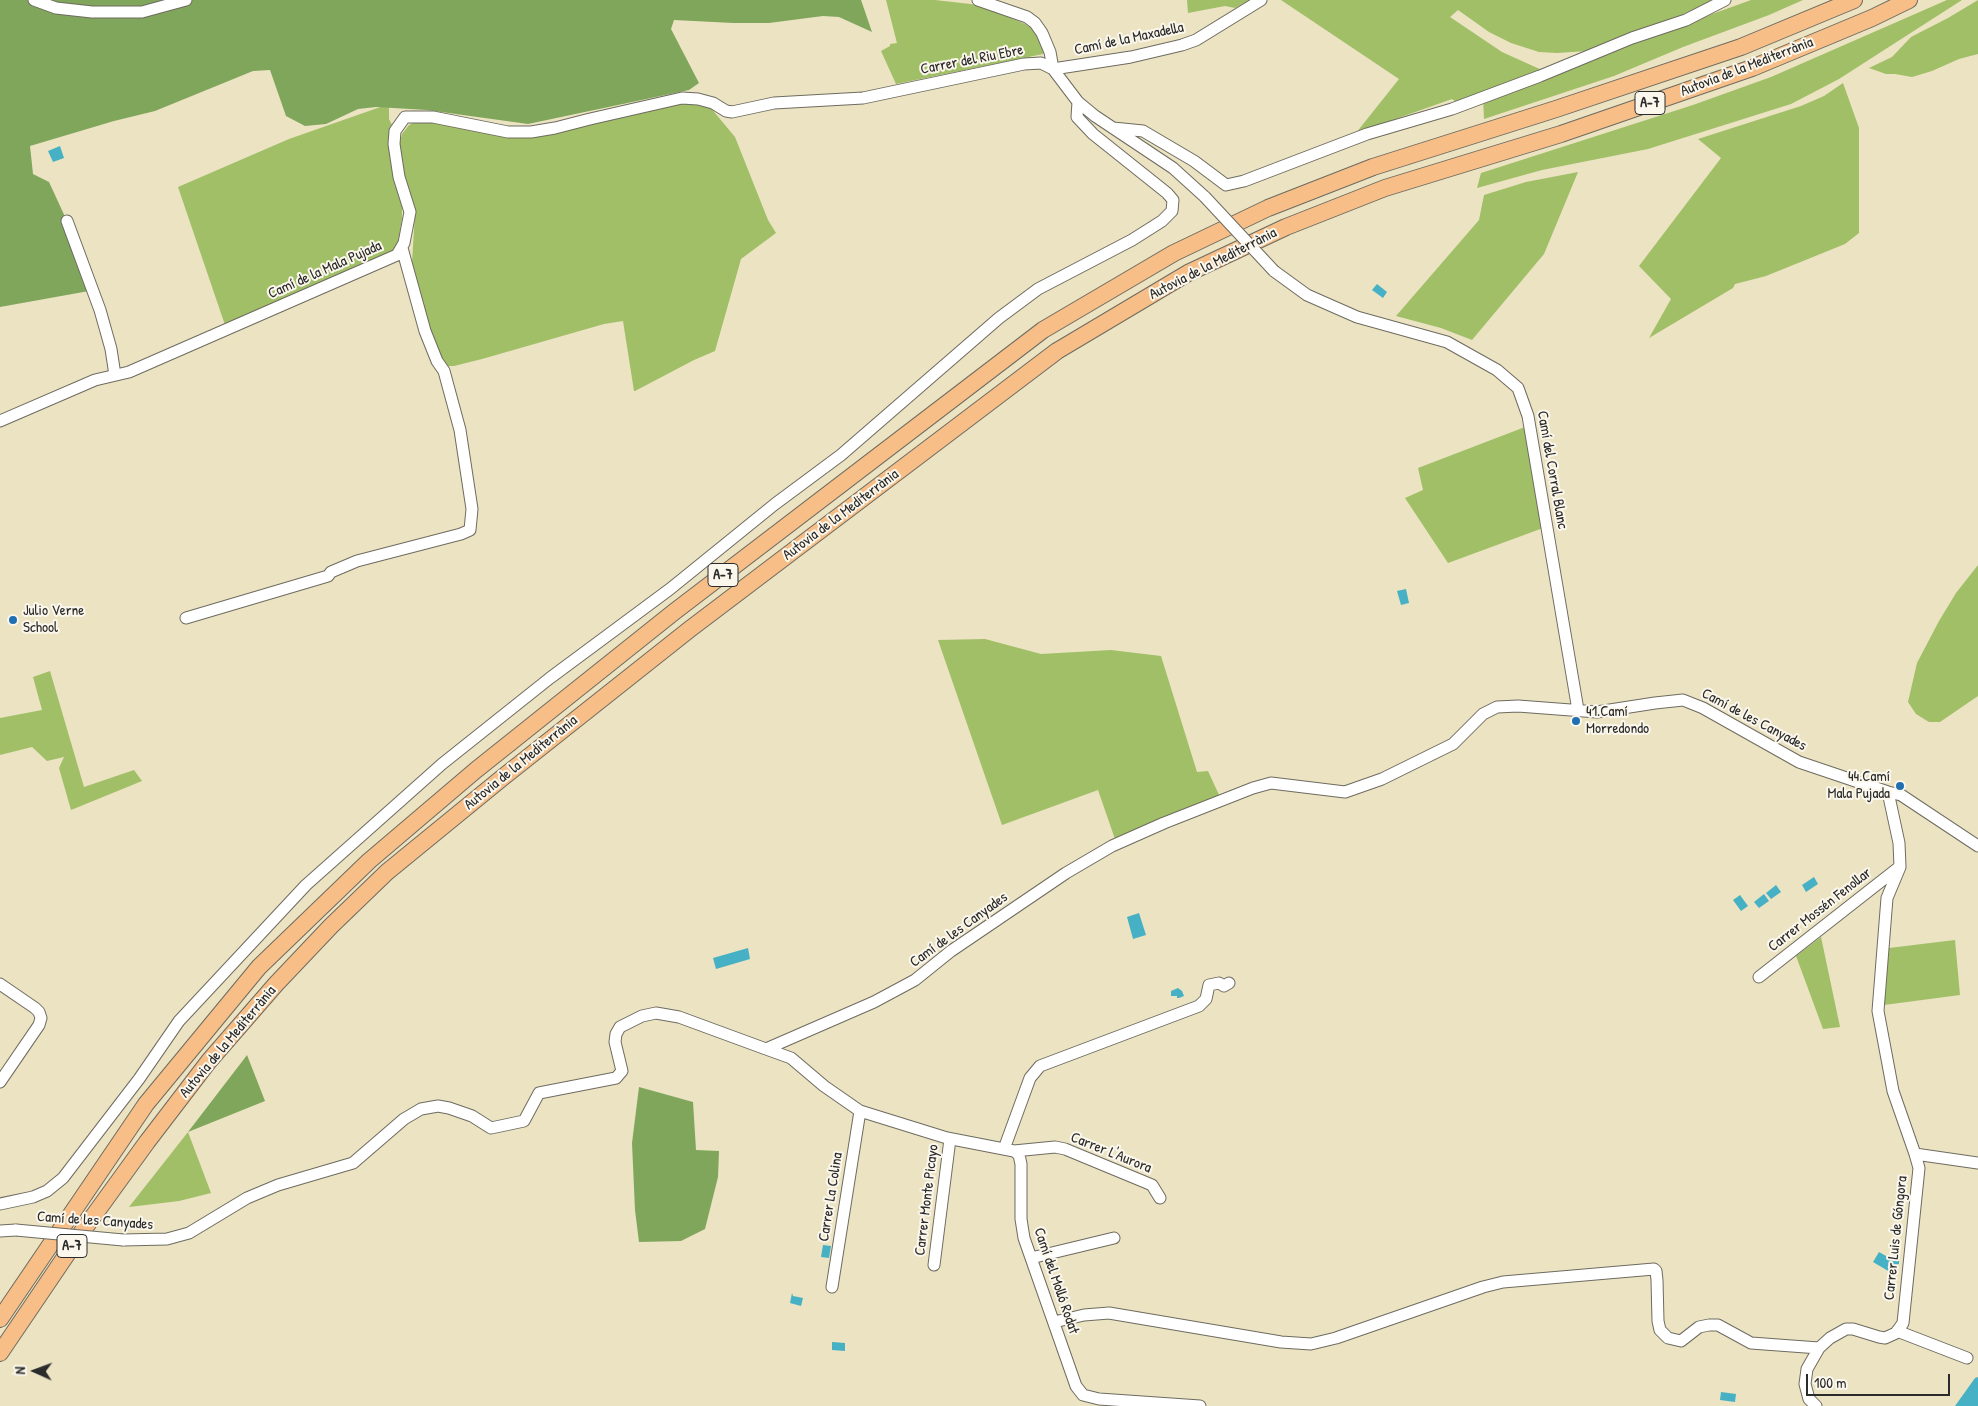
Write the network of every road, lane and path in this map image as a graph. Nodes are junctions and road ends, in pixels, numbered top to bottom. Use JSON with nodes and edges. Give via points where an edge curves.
{"nodes":[{"id":1,"x":34,"y":0,"type":"edge"},
{"id":2,"x":186,"y":0,"type":"edge"},
{"id":3,"x":978,"y":0,"type":"edge"},
{"id":4,"x":1261,"y":0,"type":"edge"},
{"id":5,"x":1725,"y":0,"type":"edge"},
{"id":6,"x":1854,"y":0,"type":"edge"},
{"id":7,"x":1909,"y":0,"type":"edge"},
{"id":8,"x":1053,"y":69,"type":"junction"},
{"id":9,"x":896,"y":90,"type":"joint"},
{"id":10,"x":1078,"y":102,"type":"junction"},
{"id":11,"x":1113,"y":128,"type":"junction"},
{"id":12,"x":67,"y":221,"type":"dead end"},
{"id":13,"x":402,"y":248,"type":"junction"},
{"id":14,"x":116,"y":374,"type":"junction"},
{"id":15,"x":0,"y":421,"type":"edge"},
{"id":16,"x":186,"y":618,"type":"dead end"},
{"id":17,"x":1578,"y":710,"type":"junction"},
{"id":18,"x":1888,"y":792,"type":"junction"},
{"id":19,"x":1978,"y":846,"type":"edge"},
{"id":20,"x":1900,"y":867,"type":"junction"},
{"id":21,"x":1759,"y":977,"type":"dead end"},
{"id":22,"x":1228,"y":983,"type":"dead end"},
{"id":23,"x":0,"y":984,"type":"edge"},
{"id":24,"x":766,"y":1049,"type":"junction"},
{"id":25,"x":0,"y":1082,"type":"edge"},
{"id":26,"x":860,"y":1111,"type":"junction"},
{"id":27,"x":950,"y":1139,"type":"junction"},
{"id":28,"x":1009,"y":1150,"type":"junction"},
{"id":29,"x":1915,"y":1154,"type":"junction"},
{"id":30,"x":1978,"y":1163,"type":"edge"},
{"id":31,"x":1160,"y":1198,"type":"dead end"},
{"id":32,"x":0,"y":1204,"type":"edge"},
{"id":33,"x":0,"y":1231,"type":"edge"},
{"id":34,"x":1114,"y":1238,"type":"dead end"},
{"id":35,"x":1031,"y":1258,"type":"junction"},
{"id":36,"x":934,"y":1265,"type":"dead end"},
{"id":37,"x":832,"y":1287,"type":"dead end"},
{"id":38,"x":0,"y":1319,"type":"edge"},
{"id":39,"x":1054,"y":1322,"type":"junction"},
{"id":40,"x":1897,"y":1331,"type":"junction"},
{"id":41,"x":1819,"y":1348,"type":"junction"},
{"id":42,"x":2,"y":1349,"type":"edge"},
{"id":43,"x":1967,"y":1358,"type":"dead end"},
{"id":44,"x":0,"y":1368,"type":"edge"},
{"id":45,"x":1200,"y":1406,"type":"edge"},
{"id":46,"x":1816,"y":1406,"type":"edge"}],
"edges":[{"from":1,"to":2,"type":"street","via":[[74,11],[142,12]]},
{"from":3,"to":8,"type":"street","via":[[1035,24],[1050,52]]},
{"from":4,"to":8,"type":"street","name":"Camí de la Maxadella","via":[[1196,40],[1182,45]]},
{"from":5,"to":11,"type":"street","via":[[1686,20],[1632,38],[1540,76],[1226,185],[1194,161],[1143,131]]},
{"from":6,"to":38,"type":"highway","name":"Autovia de la Mediterrània","number":"A-7","via":[[1741,47],[1373,167],[1268,208],[1174,253],[1043,330],[666,618],[476,770],[369,861],[259,967],[146,1104]]},
{"from":7,"to":42,"type":"highway","name":"Autovia de la Mediterrània","number":"A-7","via":[[1752,68],[1560,134],[1385,188],[1286,227],[1188,273],[1057,351],[690,630],[388,872],[276,984],[204,1068],[135,1158]]},
{"from":8,"to":9,"type":"street","name":"Carrer del Riu Ebre","via":[[1041,63],[1024,64]]},
{"from":8,"to":10,"type":"street"},
{"from":9,"to":13,"type":"street","name":"Camí de la Mala Pujada","via":[[864,98],[774,103],[732,112],[726,112],[713,103],[682,98],[531,132],[500,130],[432,117],[405,117],[395,131],[394,144],[398,177],[410,212]]},
{"from":10,"to":11,"type":"street","name":"Camí del Corral Blanc"},
{"from":10,"to":32,"type":"street","via":[[1077,117],[1093,134],[1167,193],[1173,200],[1172,211],[1132,240],[1038,289],[999,318],[841,455],[442,764],[306,885],[179,1021],[63,1178],[33,1197]]},
{"from":11,"to":17,"type":"street","name":"Camí del Corral Blanc","bridge":true,"via":[[1173,168],[1205,197],[1274,271],[1307,295],[1357,317],[1447,342],[1497,370],[1518,388],[1528,416]]},
{"from":12,"to":14,"type":"street","via":[[100,310]]},
{"from":13,"to":14,"type":"street","name":"Camí de la Mala Pujada","via":[[397,255],[129,372]]},
{"from":13,"to":16,"type":"street","via":[[424,332],[444,370],[460,430],[472,509],[470,530],[357,561],[328,576]]},
{"from":14,"to":15,"type":"street","name":"Camí de la Mala Pujada","via":[[67,391]]},
{"from":17,"to":18,"type":"street","name":"Camí de les Canyades","via":[[1597,712],[1683,700],[1799,762]]},
{"from":17,"to":24,"type":"street","name":"Camí de les Canyades","via":[[1498,707],[1483,714],[1453,744],[1382,779],[1344,792],[1271,784],[1164,823],[1112,846],[1066,873],[951,951],[915,980],[874,1002]]},
{"from":18,"to":19,"type":"street","name":"Camí de les Canyades","via":[[1901,795]]},
{"from":18,"to":20,"type":"street","name":"Carrer Luis de Góngora","via":[[1899,844]]},
{"from":20,"to":21,"type":"street","name":"Carrer Mossén Fenollar"},
{"from":20,"to":29,"type":"street","name":"Carrer Luis de Góngora","via":[[1887,898],[1878,1011],[1893,1091]]},
{"from":22,"to":28,"type":"street","via":[[1224,986],[1219,983],[1209,985],[1206,999],[1199,1006],[1040,1066],[1030,1078]]},
{"from":23,"to":25,"type":"street","via":[[35,1008],[41,1018]]},
{"from":24,"to":26,"type":"street","via":[[791,1058]]},
{"from":24,"to":33,"type":"street","name":"Camí de les Canyades","bridge":true,"via":[[678,1017],[642,1016],[620,1027],[616,1034],[622,1071],[616,1078],[539,1093],[524,1121],[492,1128],[449,1108],[422,1109],[404,1119],[353,1163],[246,1198],[189,1233],[167,1240]]},
{"from":26,"to":27,"type":"street"},
{"from":26,"to":37,"type":"street","name":"Carrer La Colina"},
{"from":27,"to":28,"type":"street"},
{"from":27,"to":36,"type":"street","name":"Carrer Monte Picayo"},
{"from":28,"to":31,"type":"street","name":"Carrer L'Aurora","via":[[1065,1149],[1152,1186]]},
{"from":28,"to":35,"type":"street","name":"Camí del Molló Rodat","via":[[1020,1155],[1022,1228]]},
{"from":29,"to":30,"type":"street"},
{"from":29,"to":40,"type":"street","name":"Carrer Luis de Góngora","via":[[1918,1168],[1903,1323]]},
{"from":34,"to":35,"type":"street"},
{"from":35,"to":39,"type":"street","name":"Camí del Molló Rodat"},
{"from":39,"to":41,"type":"street","via":[[1084,1315],[1109,1314],[1311,1344],[1503,1282],[1654,1269],[1658,1321],[1660,1330],[1668,1338],[1681,1341],[1699,1328],[1718,1325],[1751,1343]]},
{"from":39,"to":45,"type":"street","name":"Camí del Molló Rodat","via":[[1076,1386],[1083,1395],[1098,1399]]},
{"from":40,"to":41,"type":"street","via":[[1879,1338],[1846,1329]]},
{"from":40,"to":43,"type":"street"},
{"from":41,"to":46,"type":"street","via":[[1804,1384],[1809,1399]]},
{"from":42,"to":44,"type":"highway"}]}
